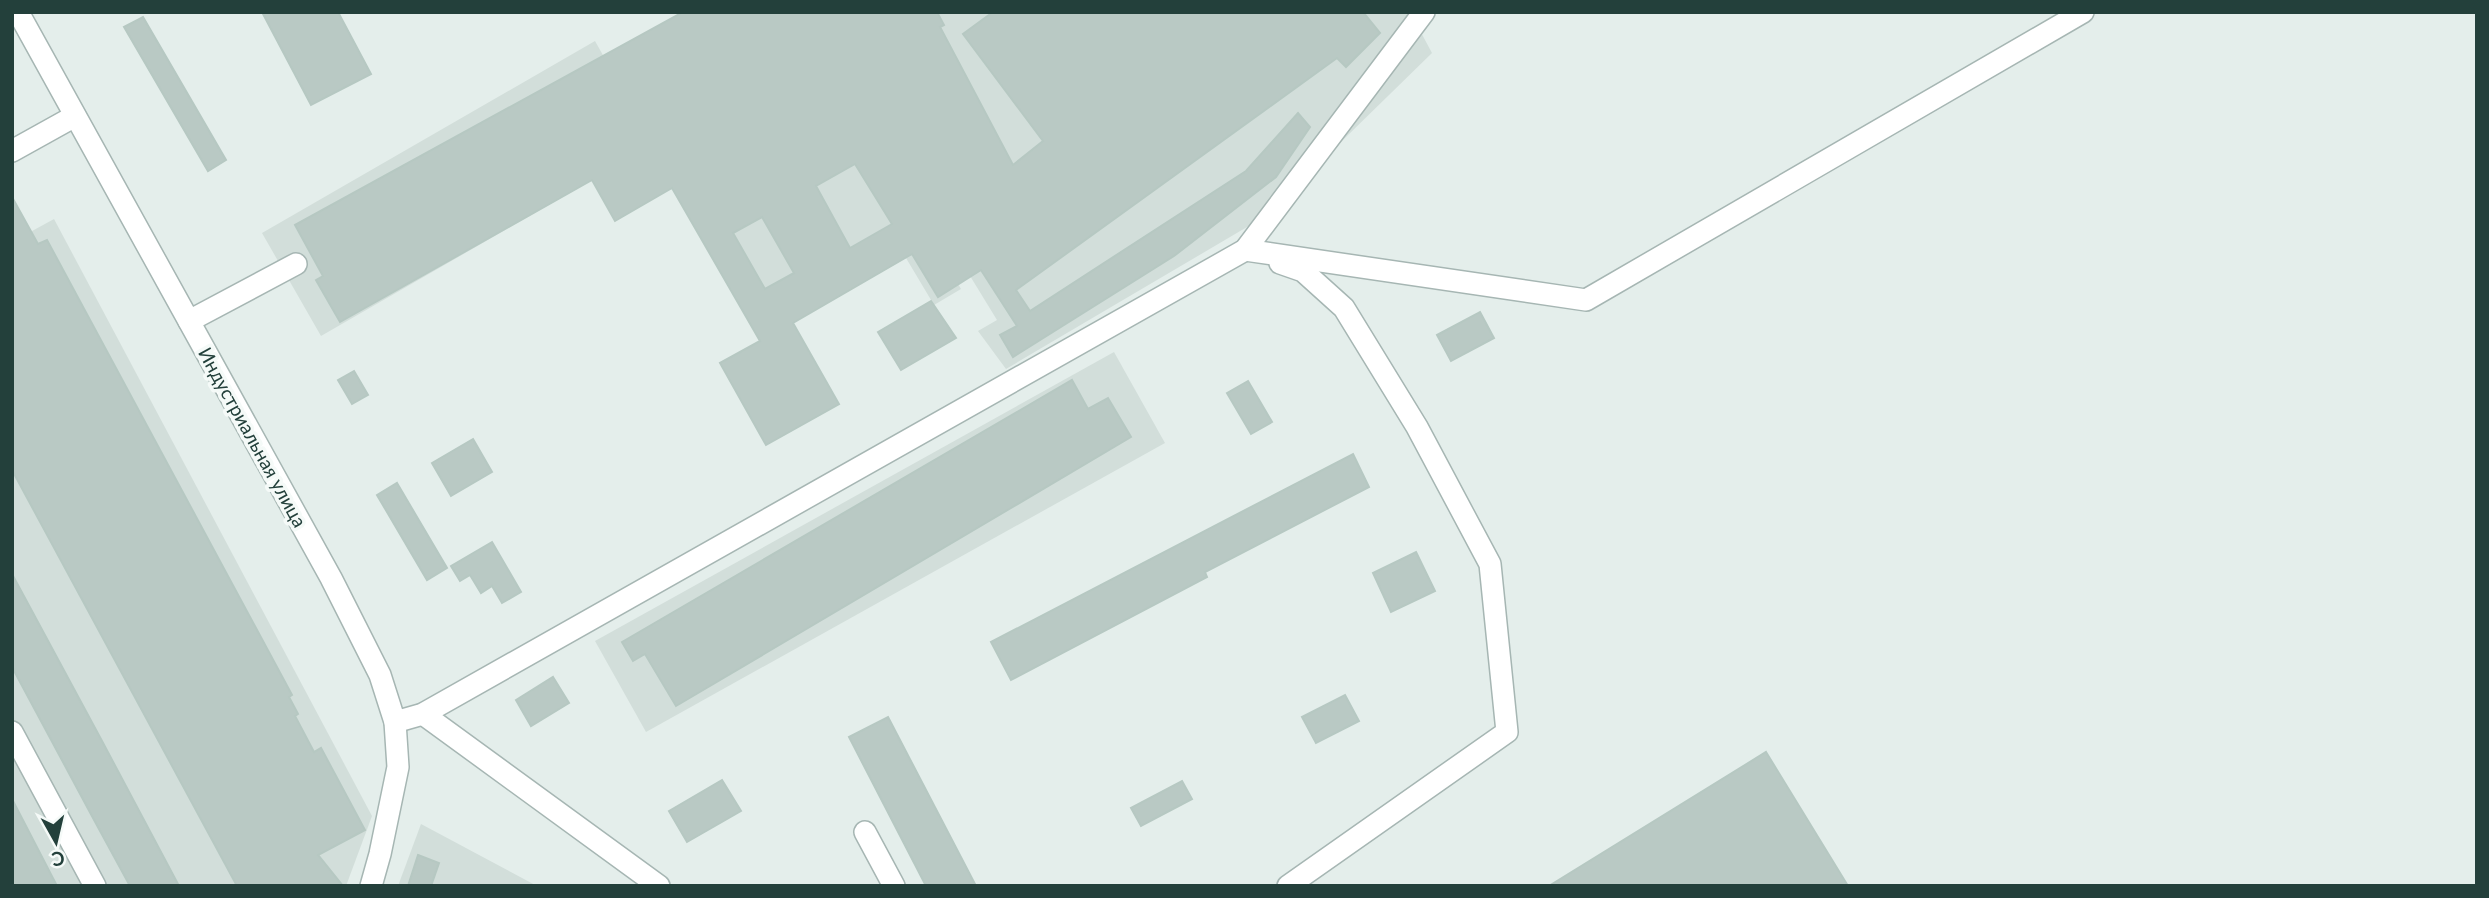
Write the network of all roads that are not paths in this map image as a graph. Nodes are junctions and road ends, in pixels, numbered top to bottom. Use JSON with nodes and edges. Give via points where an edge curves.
{"nodes":[{"id":1,"x":18,"y":12,"type":"edge"},
{"id":2,"x":1424,"y":12,"type":"edge"},
{"id":3,"x":2083,"y":12,"type":"edge"},
{"id":4,"x":75,"y":116,"type":"junction"},
{"id":5,"x":12,"y":151,"type":"edge"},
{"id":6,"x":1245,"y":250,"type":"junction"},
{"id":7,"x":296,"y":264,"type":"dead end"},
{"id":8,"x":189,"y":321,"type":"junction"},
{"id":9,"x":424,"y":714,"type":"junction"},
{"id":10,"x":395,"y":722,"type":"junction"},
{"id":11,"x":12,"y":732,"type":"edge"},
{"id":12,"x":865,"y":832,"type":"dead end"},
{"id":13,"x":95,"y":886,"type":"edge"},
{"id":14,"x":371,"y":886,"type":"edge"},
{"id":15,"x":659,"y":886,"type":"edge"},
{"id":16,"x":894,"y":886,"type":"edge"},
{"id":17,"x":1288,"y":886,"type":"edge"}],
"edges":[{"from":1,"to":4,"type":"street","name":"Индустриальная улица"},
{"from":2,"to":6,"type":"street"},
{"from":3,"to":6,"type":"street","via":[[1587,300]]},
{"from":4,"to":5,"type":"street"},
{"from":4,"to":8,"type":"street","name":"Индустриальная улица"},
{"from":6,"to":9,"type":"street"},
{"from":6,"to":17,"type":"street","via":[[1303,271],[1344,309],[1417,427],[1490,564],[1507,732]]},
{"from":7,"to":8,"type":"street"},
{"from":8,"to":10,"type":"street","name":"Индустриальная улица","via":[[331,578],[380,675]]},
{"from":9,"to":10,"type":"street"},
{"from":9,"to":15,"type":"street"},
{"from":10,"to":14,"type":"street","name":"Индустриальная улица","via":[[398,767]]},
{"from":11,"to":13,"type":"street"},
{"from":12,"to":16,"type":"street"}]}
